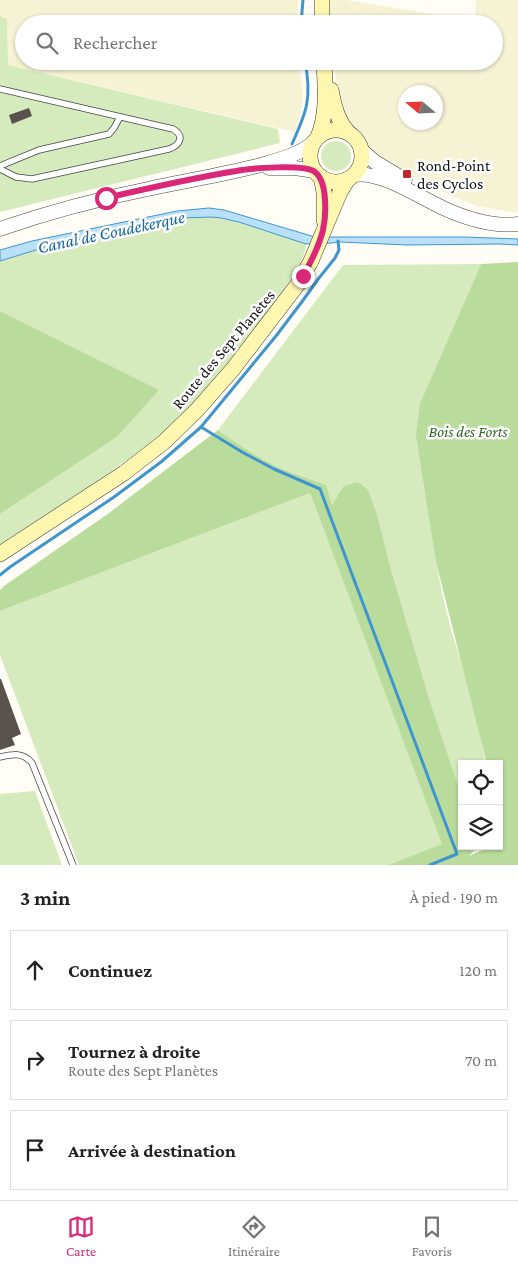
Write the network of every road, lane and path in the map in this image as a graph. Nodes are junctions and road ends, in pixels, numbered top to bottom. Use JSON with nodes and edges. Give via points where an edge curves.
{"nodes":[{"id":1,"x":322,"y":0,"type":"edge"},
{"id":2,"x":322,"y":15,"type":"edge"},
{"id":3,"x":324,"y":70,"type":"edge"},
{"id":4,"x":326,"y":70,"type":"edge"},
{"id":5,"x":0,"y":89,"type":"edge"},
{"id":6,"x":120,"y":117,"type":"junction"},
{"id":7,"x":348,"y":132,"type":"junction"},
{"id":8,"x":315,"y":140,"type":"junction"},
{"id":9,"x":362,"y":150,"type":"junction"},
{"id":10,"x":0,"y":168,"type":"edge"},
{"id":11,"x":238,"y":170,"type":"junction"},
{"id":12,"x":318,"y":174,"type":"junction"},
{"id":13,"x":351,"y":177,"type":"junction"},
{"id":14,"x":518,"y":222,"type":"edge"},
{"id":15,"x":0,"y":229,"type":"edge"},
{"id":16,"x":323,"y":230,"type":"junction"},
{"id":17,"x":0,"y":554,"type":"edge"},
{"id":18,"x":0,"y":757,"type":"edge"},
{"id":19,"x":73,"y":865,"type":"edge"}],
"edges":[{"from":1,"to":2,"type":"main road"},
{"from":3,"to":8,"type":"main road","via":[[325,113]]},
{"from":4,"to":7,"type":"main road","via":[[339,120]]},
{"from":5,"to":6,"type":"lane"},
{"from":6,"to":10,"type":"lane","via":[[109,134],[39,150]]},
{"from":6,"to":10,"type":"lane","via":[[173,129],[180,138],[178,144],[32,179]]},
{"from":7,"to":8,"type":"main road","via":[[331,130]]},
{"from":7,"to":9,"type":"main road","via":[[357,139]]},
{"from":8,"to":11,"type":"street","via":[[290,156]]},
{"from":8,"to":12,"type":"main road","via":[[310,157]]},
{"from":9,"to":13,"type":"main road","via":[[362,162]]},
{"from":9,"to":14,"type":"street","via":[[396,175],[445,200]]},
{"from":11,"to":12,"type":"street","via":[[304,168]]},
{"from":11,"to":15,"type":"street","via":[[93,201]]},
{"from":12,"to":13,"type":"main road","via":[[333,182]]},
{"from":12,"to":16,"type":"main road","name":"Route des Sept Planètes","via":[[324,192]]},
{"from":13,"to":14,"type":"street","via":[[377,176],[468,218],[497,224]]},
{"from":13,"to":16,"type":"main road","name":"Route des Sept Planètes","via":[[341,189]]},
{"from":16,"to":17,"type":"main road","name":"Route des Sept Planètes","via":[[314,254],[282,307],[186,422],[124,473]]},
{"from":18,"to":19,"type":"lane","via":[[23,756],[34,767]]}]}
